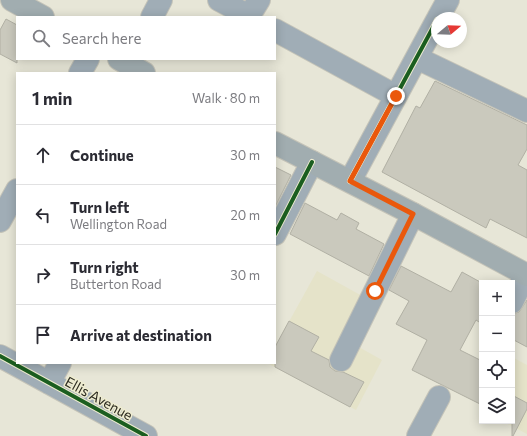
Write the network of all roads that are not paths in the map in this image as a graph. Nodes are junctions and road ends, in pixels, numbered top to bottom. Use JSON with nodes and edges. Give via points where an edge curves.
{"nodes":[{"id":1,"x":12,"y":0,"type":"edge"},
{"id":2,"x":161,"y":0,"type":"edge"},
{"id":3,"x":219,"y":0,"type":"edge"},
{"id":4,"x":438,"y":9,"type":"edge"},
{"id":5,"x":253,"y":11,"type":"edge"},
{"id":6,"x":41,"y":16,"type":"edge"},
{"id":7,"x":153,"y":16,"type":"edge"},
{"id":8,"x":276,"y":31,"type":"edge"},
{"id":9,"x":416,"y":58,"type":"junction"},
{"id":10,"x":87,"y":60,"type":"edge"},
{"id":11,"x":81,"y":72,"type":"edge"},
{"id":12,"x":396,"y":96,"type":"junction"},
{"id":13,"x":527,"y":111,"type":"edge"},
{"id":14,"x":276,"y":144,"type":"edge"},
{"id":15,"x":312,"y":162,"type":"junction"},
{"id":16,"x":350,"y":181,"type":"junction"},
{"id":17,"x":16,"y":192,"type":"edge"},
{"id":18,"x":413,"y":214,"type":"junction"},
{"id":19,"x":0,"y":221,"type":"edge"},
{"id":20,"x":276,"y":232,"type":"edge"},
{"id":21,"x":527,"y":275,"type":"edge"},
{"id":22,"x":515,"y":297,"type":"edge"},
{"id":23,"x":0,"y":356,"type":"edge"},
{"id":24,"x":341,"y":360,"type":"dead end"},
{"id":25,"x":59,"y":364,"type":"edge"},
{"id":26,"x":49,"y":383,"type":"junction"},
{"id":27,"x":439,"y":397,"type":"dead end"},
{"id":28,"x":146,"y":436,"type":"edge"},
{"id":29,"x":418,"y":436,"type":"edge"}],
"edges":[{"from":1,"to":6,"type":"main road"},
{"from":2,"to":7,"type":"street"},
{"from":3,"to":5,"type":"street"},
{"from":4,"to":9,"type":"street"},
{"from":8,"to":12,"type":"street"},
{"from":9,"to":12,"type":"street"},
{"from":9,"to":13,"type":"street"},
{"from":10,"to":11,"type":"street"},
{"from":12,"to":16,"type":"street"},
{"from":14,"to":15,"type":"main road"},
{"from":15,"to":16,"type":"main road"},
{"from":15,"to":20,"type":"street"},
{"from":16,"to":18,"type":"main road"},
{"from":17,"to":19,"type":"street"},
{"from":18,"to":21,"type":"main road"},
{"from":18,"to":24,"type":"street"},
{"from":21,"to":22,"type":"street"},
{"from":23,"to":26,"type":"street","name":"Ellis Avenue"},
{"from":25,"to":26,"type":"street"},
{"from":26,"to":28,"type":"street","name":"Ellis Avenue"},
{"from":27,"to":29,"type":"street"}]}
